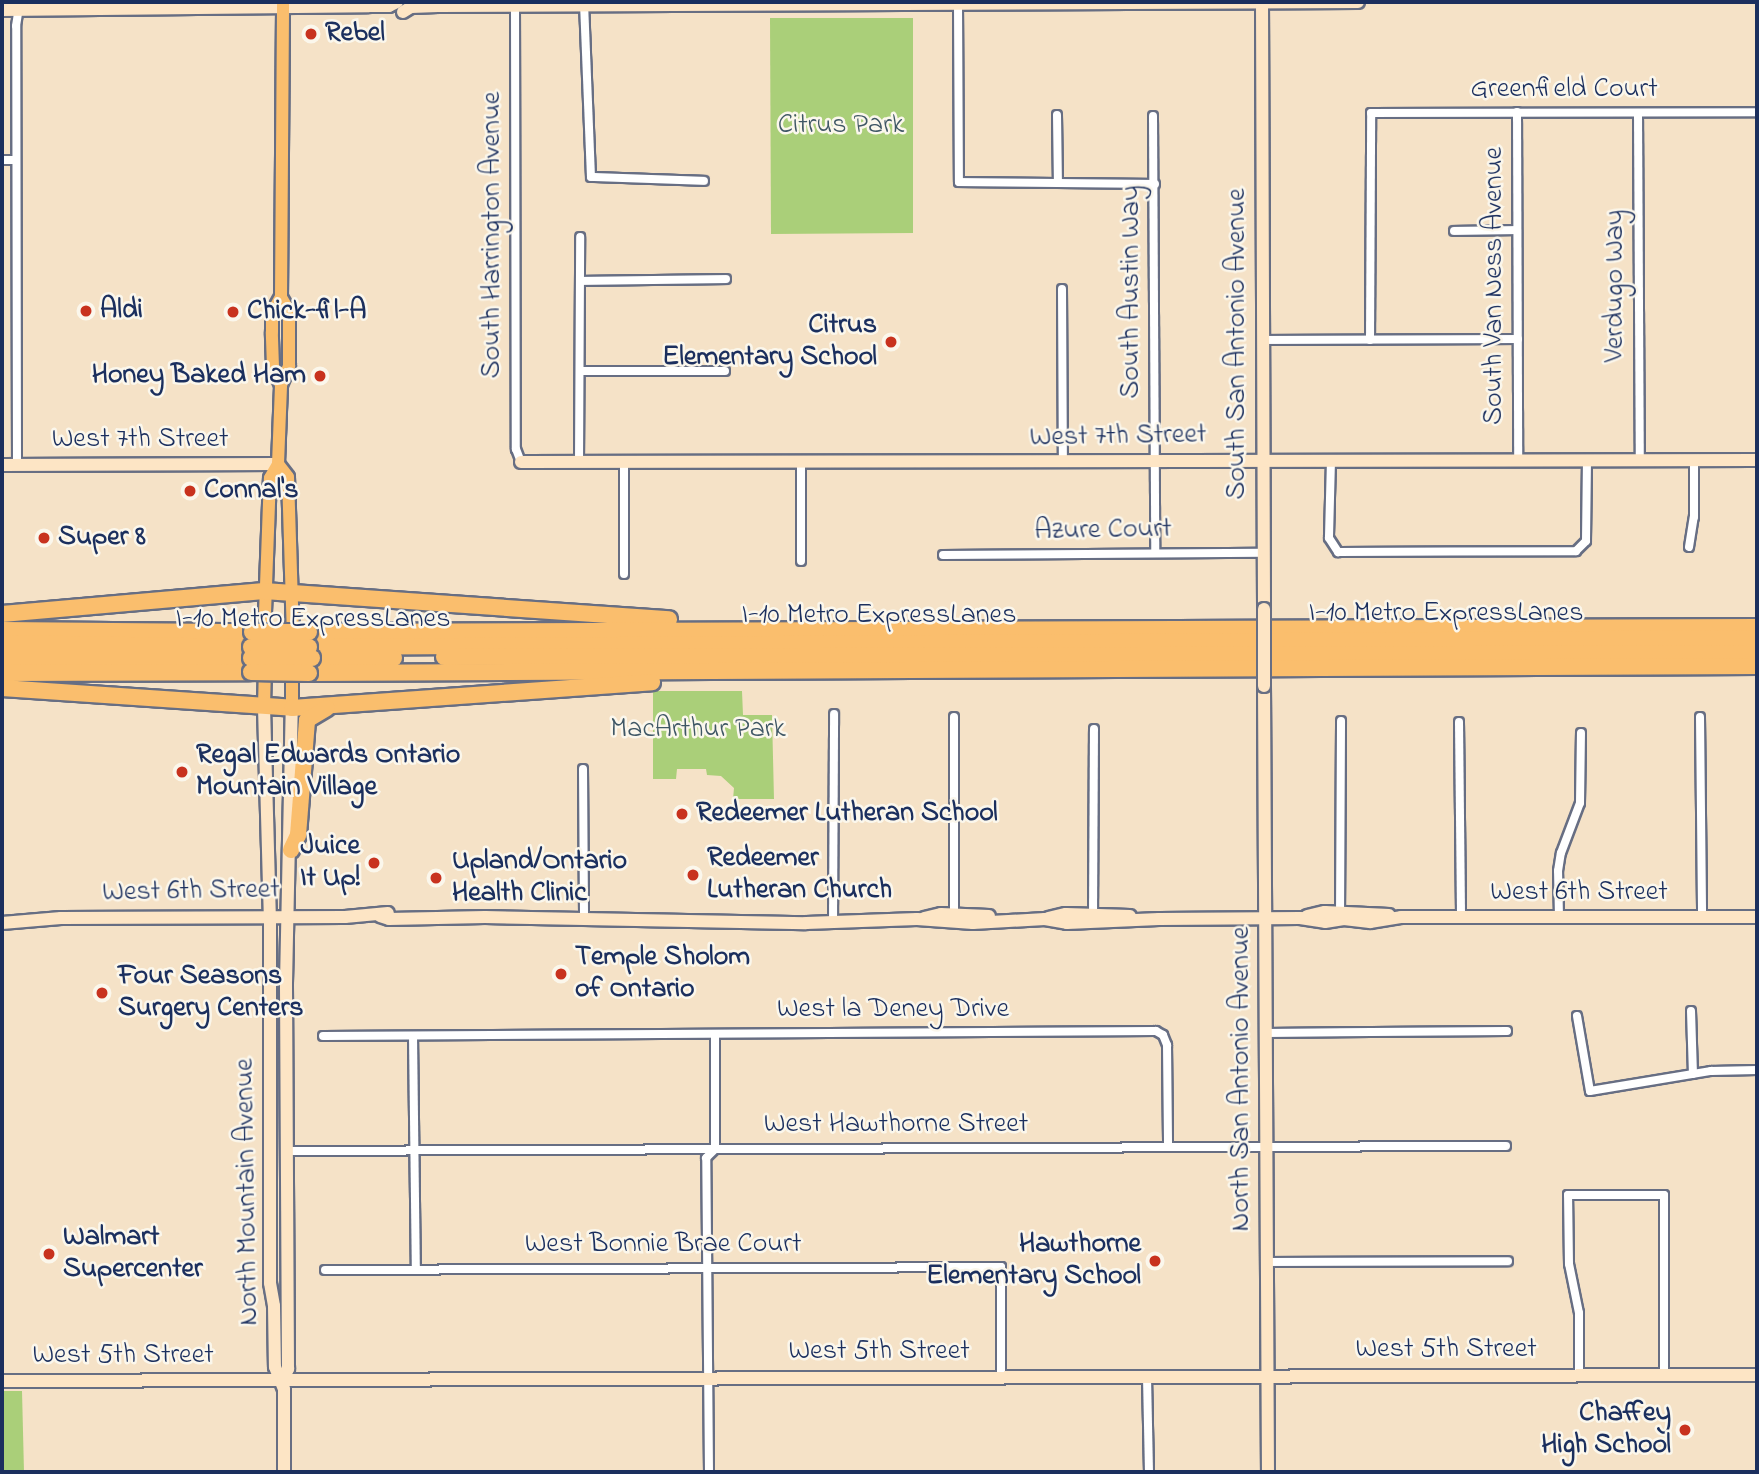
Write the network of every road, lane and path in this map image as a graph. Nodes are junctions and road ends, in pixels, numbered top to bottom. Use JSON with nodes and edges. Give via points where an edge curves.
{"nodes":[{"id":1,"x":1262,"y":2,"type":"edge"},
{"id":2,"x":1328,"y":2,"type":"edge"},
{"id":3,"x":1358,"y":2,"type":"edge"},
{"id":4,"x":281,"y":3,"type":"edge"},
{"id":5,"x":372,"y":4,"type":"edge"},
{"id":6,"x":435,"y":4,"type":"edge"},
{"id":7,"x":473,"y":4,"type":"edge"},
{"id":8,"x":584,"y":4,"type":"edge"},
{"id":9,"x":680,"y":4,"type":"edge"},
{"id":10,"x":775,"y":4,"type":"edge"},
{"id":11,"x":958,"y":4,"type":"junction"},
{"id":12,"x":142,"y":5,"type":"edge"},
{"id":13,"x":20,"y":6,"type":"edge"},
{"id":14,"x":515,"y":6,"type":"junction"},
{"id":15,"x":400,"y":7,"type":"edge"},
{"id":16,"x":2,"y":10,"type":"edge"},
{"id":17,"x":1517,"y":112,"type":"junction"},
{"id":18,"x":1757,"y":112,"type":"edge"},
{"id":19,"x":1637,"y":113,"type":"junction"},
{"id":20,"x":1057,"y":115,"type":"dead end"},
{"id":21,"x":1153,"y":116,"type":"dead end"},
{"id":22,"x":2,"y":160,"type":"edge"},
{"id":23,"x":16,"y":160,"type":"junction"},
{"id":24,"x":704,"y":181,"type":"dead end"},
{"id":25,"x":1058,"y":183,"type":"junction"},
{"id":26,"x":1155,"y":184,"type":"junction"},
{"id":27,"x":1517,"y":230,"type":"junction"},
{"id":28,"x":1454,"y":231,"type":"dead end"},
{"id":29,"x":580,"y":237,"type":"dead end"},
{"id":30,"x":726,"y":279,"type":"dead end"},
{"id":31,"x":580,"y":281,"type":"junction"},
{"id":32,"x":1062,"y":289,"type":"dead end"},
{"id":33,"x":1518,"y":339,"type":"junction"},
{"id":34,"x":1262,"y":340,"type":"junction"},
{"id":35,"x":1370,"y":340,"type":"junction"},
{"id":36,"x":580,"y":371,"type":"junction"},
{"id":37,"x":725,"y":371,"type":"dead end"},
{"id":38,"x":1640,"y":459,"type":"junction"},
{"id":39,"x":1694,"y":459,"type":"junction"},
{"id":40,"x":1331,"y":460,"type":"junction"},
{"id":41,"x":1518,"y":460,"type":"junction"},
{"id":42,"x":1587,"y":460,"type":"junction"},
{"id":43,"x":1757,"y":460,"type":"edge"},
{"id":44,"x":1156,"y":461,"type":"junction"},
{"id":45,"x":1262,"y":461,"type":"junction"},
{"id":46,"x":521,"y":462,"type":"joint"},
{"id":47,"x":579,"y":463,"type":"junction"},
{"id":48,"x":1063,"y":463,"type":"junction"},
{"id":49,"x":278,"y":464,"type":"junction"},
{"id":50,"x":624,"y":464,"type":"junction"},
{"id":51,"x":800,"y":464,"type":"junction"},
{"id":52,"x":2,"y":465,"type":"edge"},
{"id":53,"x":16,"y":465,"type":"junction"},
{"id":54,"x":1689,"y":547,"type":"dead end"},
{"id":55,"x":1155,"y":553,"type":"junction"},
{"id":56,"x":1263,"y":553,"type":"junction"},
{"id":57,"x":943,"y":555,"type":"dead end"},
{"id":58,"x":801,"y":561,"type":"dead end"},
{"id":59,"x":624,"y":574,"type":"dead end"},
{"id":60,"x":264,"y":592,"type":"junction"},
{"id":61,"x":293,"y":593,"type":"junction"},
{"id":62,"x":2,"y":614,"type":"edge"},
{"id":63,"x":1757,"y":627,"type":"edge"},
{"id":64,"x":584,"y":629,"type":"junction"},
{"id":65,"x":828,"y":629,"type":"junction"},
{"id":66,"x":2,"y":630,"type":"edge"},
{"id":67,"x":44,"y":630,"type":"junction"},
{"id":68,"x":2,"y":636,"type":"edge"},
{"id":69,"x":1757,"y":639,"type":"edge"},
{"id":70,"x":2,"y":643,"type":"edge"},
{"id":71,"x":679,"y":643,"type":"junction"},
{"id":72,"x":251,"y":652,"type":"junction"},
{"id":73,"x":310,"y":652,"type":"junction"},
{"id":74,"x":1757,"y":653,"type":"edge"},
{"id":75,"x":644,"y":657,"type":"junction"},
{"id":76,"x":1757,"y":666,"type":"edge"},
{"id":77,"x":435,"y":671,"type":"junction"},
{"id":78,"x":763,"y":672,"type":"junction"},
{"id":79,"x":2,"y":673,"type":"edge"},
{"id":80,"x":1264,"y":686,"type":"joint"},
{"id":81,"x":331,"y":706,"type":"junction"},
{"id":82,"x":264,"y":707,"type":"junction"},
{"id":83,"x":292,"y":708,"type":"junction"},
{"id":84,"x":834,"y":714,"type":"dead end"},
{"id":85,"x":954,"y":717,"type":"dead end"},
{"id":86,"x":1700,"y":717,"type":"dead end"},
{"id":87,"x":1341,"y":721,"type":"dead end"},
{"id":88,"x":1459,"y":722,"type":"dead end"},
{"id":89,"x":1094,"y":729,"type":"dead end"},
{"id":90,"x":1581,"y":733,"type":"dead end"},
{"id":91,"x":583,"y":769,"type":"dead end"},
{"id":92,"x":291,"y":850,"type":"junction"},
{"id":93,"x":954,"y":914,"type":"junction"},
{"id":94,"x":270,"y":916,"type":"junction"},
{"id":95,"x":288,"y":916,"type":"junction"},
{"id":96,"x":1340,"y":917,"type":"junction"},
{"id":97,"x":1559,"y":917,"type":"junction"},
{"id":98,"x":1702,"y":917,"type":"junction"},
{"id":99,"x":1757,"y":917,"type":"edge"},
{"id":100,"x":1093,"y":918,"type":"junction"},
{"id":101,"x":1266,"y":918,"type":"junction"},
{"id":102,"x":1461,"y":918,"type":"junction"},
{"id":103,"x":833,"y":919,"type":"junction"},
{"id":104,"x":917,"y":919,"type":"junction"},
{"id":105,"x":1005,"y":919,"type":"junction"},
{"id":106,"x":584,"y":920,"type":"junction"},
{"id":107,"x":2,"y":923,"type":"edge"},
{"id":108,"x":1692,"y":1011,"type":"dead end"},
{"id":109,"x":1577,"y":1016,"type":"dead end"},
{"id":110,"x":1507,"y":1031,"type":"dead end"},
{"id":111,"x":1266,"y":1033,"type":"junction"},
{"id":112,"x":715,"y":1034,"type":"junction"},
{"id":113,"x":413,"y":1036,"type":"junction"},
{"id":114,"x":323,"y":1037,"type":"dead end"},
{"id":115,"x":1757,"y":1070,"type":"edge"},
{"id":116,"x":1693,"y":1074,"type":"junction"},
{"id":117,"x":287,"y":1131,"type":"junction"},
{"id":118,"x":1267,"y":1146,"type":"junction"},
{"id":119,"x":1506,"y":1146,"type":"dead end"},
{"id":120,"x":1168,"y":1147,"type":"junction"},
{"id":121,"x":715,"y":1149,"type":"junction"},
{"id":122,"x":271,"y":1151,"type":"junction"},
{"id":123,"x":415,"y":1151,"type":"junction"},
{"id":124,"x":287,"y":1156,"type":"junction"},
{"id":125,"x":1508,"y":1261,"type":"dead end"},
{"id":126,"x":1267,"y":1262,"type":"junction"},
{"id":127,"x":707,"y":1267,"type":"junction"},
{"id":128,"x":416,"y":1269,"type":"junction"},
{"id":129,"x":325,"y":1270,"type":"dead end"},
{"id":130,"x":1579,"y":1374,"type":"junction"},
{"id":131,"x":1664,"y":1374,"type":"junction"},
{"id":132,"x":1757,"y":1374,"type":"edge"},
{"id":133,"x":1001,"y":1376,"type":"junction"},
{"id":134,"x":1267,"y":1376,"type":"junction"},
{"id":135,"x":707,"y":1377,"type":"junction"},
{"id":136,"x":1147,"y":1377,"type":"junction"},
{"id":137,"x":282,"y":1380,"type":"junction"},
{"id":138,"x":2,"y":1381,"type":"edge"},
{"id":139,"x":284,"y":1472,"type":"edge"},
{"id":140,"x":709,"y":1472,"type":"edge"},
{"id":141,"x":1149,"y":1472,"type":"edge"},
{"id":142,"x":1268,"y":1472,"type":"edge"}],
"edges":[{"from":1,"to":2,"type":"street"},
{"from":1,"to":11,"type":"street"},
{"from":1,"to":34,"type":"street","name":"South San Antonio Avenue"},
{"from":2,"to":3,"type":"street"},
{"from":4,"to":5,"type":"street"},
{"from":4,"to":12,"type":"street"},
{"from":4,"to":49,"type":"main road","via":[[281,297],[272,313],[272,367],[281,385]]},
{"from":5,"to":15,"type":"street","via":[[376,12]]},
{"from":6,"to":7,"type":"street"},
{"from":6,"to":15,"type":"street","via":[[430,12]]},
{"from":7,"to":14,"type":"street"},
{"from":8,"to":9,"type":"street"},
{"from":8,"to":14,"type":"street"},
{"from":8,"to":24,"type":"street","via":[[591,177]]},
{"from":9,"to":10,"type":"street"},
{"from":10,"to":11,"type":"street"},
{"from":11,"to":25,"type":"street","via":[[959,182]]},
{"from":12,"to":13,"type":"street"},
{"from":13,"to":16,"type":"street"},
{"from":13,"to":23,"type":"street"},
{"from":14,"to":46,"type":"street","name":"South Harrington Avenue","via":[[516,449]]},
{"from":17,"to":19,"type":"street","name":"Greenfield Court"},
{"from":17,"to":27,"type":"street","name":"South Van Ness Avenue"},
{"from":17,"to":35,"type":"street","name":"Greenfield Court","via":[[1371,113]]},
{"from":18,"to":19,"type":"street","name":"Greenfield Court"},
{"from":19,"to":38,"type":"street","name":"Verdugo Way"},
{"from":20,"to":25,"type":"street"},
{"from":21,"to":26,"type":"street","name":"South Austin Way"},
{"from":22,"to":23,"type":"street"},
{"from":23,"to":53,"type":"street"},
{"from":25,"to":26,"type":"street"},
{"from":26,"to":44,"type":"street","name":"South Austin Way"},
{"from":27,"to":28,"type":"street"},
{"from":27,"to":33,"type":"street","name":"South Van Ness Avenue"},
{"from":29,"to":31,"type":"street"},
{"from":30,"to":31,"type":"street"},
{"from":31,"to":36,"type":"street"},
{"from":32,"to":48,"type":"street"},
{"from":33,"to":35,"type":"street"},
{"from":33,"to":41,"type":"street","name":"South Van Ness Avenue"},
{"from":34,"to":35,"type":"street"},
{"from":34,"to":45,"type":"street","name":"South San Antonio Avenue"},
{"from":36,"to":37,"type":"street"},
{"from":36,"to":47,"type":"street"},
{"from":38,"to":39,"type":"street","name":"West 7th Street"},
{"from":38,"to":42,"type":"street","name":"West 7th Street"},
{"from":39,"to":43,"type":"street","name":"West 7th Street"},
{"from":39,"to":54,"type":"street"},
{"from":40,"to":41,"type":"street","name":"West 7th Street"},
{"from":40,"to":42,"type":"street","via":[[1329,538],[1338,552],[1576,551],[1586,541]]},
{"from":40,"to":45,"type":"street","name":"West 7th Street"},
{"from":41,"to":42,"type":"street","name":"West 7th Street"},
{"from":44,"to":45,"type":"street","name":"West 7th Street"},
{"from":44,"to":48,"type":"street","name":"West 7th Street"},
{"from":44,"to":55,"type":"street","name":"South Austin Way"},
{"from":45,"to":56,"type":"street","name":"South San Antonio Avenue"},
{"from":46,"to":47,"type":"street","name":"West 7th Street"},
{"from":47,"to":50,"type":"street","name":"West 7th Street"},
{"from":48,"to":51,"type":"street","name":"West 7th Street"},
{"from":49,"to":53,"type":"street","name":"West 7th Street"},
{"from":49,"to":60,"type":"main road","via":[[270,478]]},
{"from":49,"to":61,"type":"main road","via":[[288,477]]},
{"from":50,"to":51,"type":"street","name":"West 7th Street"},
{"from":50,"to":59,"type":"street"},
{"from":51,"to":58,"type":"street"},
{"from":52,"to":53,"type":"street","name":"West 7th Street"},
{"from":55,"to":56,"type":"street","name":"Azure Court"},
{"from":55,"to":57,"type":"street","name":"Azure Court"},
{"from":56,"to":80,"type":"street","name":"South San Antonio Avenue","bridge":true},
{"from":60,"to":61,"type":"highway"},
{"from":60,"to":62,"type":"highway"},
{"from":60,"to":82,"type":"main road"},
{"from":61,"to":65,"type":"highway","via":[[651,618],[797,621]]},
{"from":61,"to":83,"type":"main road"},
{"from":63,"to":65,"type":"highway"},
{"from":64,"to":65,"type":"highway"},
{"from":64,"to":71,"type":"highway"},
{"from":64,"to":73,"type":"highway"},
{"from":66,"to":67,"type":"highway"},
{"from":67,"to":68,"type":"highway"},
{"from":67,"to":72,"type":"highway"},
{"from":69,"to":71,"type":"highway","name":"I-10 Metro ExpressLanes"},
{"from":70,"to":72,"type":"highway","name":"I-10 Metro ExpressLanes"},
{"from":71,"to":73,"type":"highway","name":"I-10 Metro ExpressLanes"},
{"from":72,"to":73,"type":"highway","bridge":true},
{"from":72,"to":73,"type":"highway","bridge":true},
{"from":72,"to":79,"type":"highway"},
{"from":73,"to":75,"type":"highway","name":"I-10 Metro ExpressLanes"},
{"from":73,"to":77,"type":"highway"},
{"from":74,"to":75,"type":"highway","name":"I-10 Metro ExpressLanes"},
{"from":75,"to":77,"type":"highway"},
{"from":76,"to":78,"type":"highway"},
{"from":77,"to":78,"type":"highway"},
{"from":78,"to":81,"type":"highway","via":[[742,680],[666,681]]},
{"from":79,"to":82,"type":"highway"},
{"from":80,"to":101,"type":"street","name":"North San Antonio Avenue"},
{"from":81,"to":83,"type":"highway"},
{"from":81,"to":92,"type":"highway","via":[[307,720],[298,835]]},
{"from":82,"to":83,"type":"highway"},
{"from":82,"to":94,"type":"street","name":"North Mountain Avenue"},
{"from":83,"to":92,"type":"street","name":"North Mountain Avenue"},
{"from":84,"to":103,"type":"street"},
{"from":85,"to":93,"type":"street"},
{"from":86,"to":98,"type":"street"},
{"from":87,"to":96,"type":"street"},
{"from":88,"to":102,"type":"street"},
{"from":89,"to":100,"type":"street"},
{"from":90,"to":97,"type":"street","via":[[1580,803],[1561,853]]},
{"from":91,"to":106,"type":"street"},
{"from":92,"to":95,"type":"street","name":"North Mountain Avenue"},
{"from":93,"to":104,"type":"street","name":"West 6th Street"},
{"from":93,"to":105,"type":"street","name":"West 6th Street"},
{"from":94,"to":95,"type":"street","name":"West 6th Street"},
{"from":94,"to":107,"type":"street","name":"West 6th Street"},
{"from":94,"to":122,"type":"street","name":"North Mountain Avenue"},
{"from":95,"to":106,"type":"street","name":"West 6th Street"},
{"from":95,"to":117,"type":"street","name":"North Mountain Avenue"},
{"from":96,"to":101,"type":"street","name":"West 6th Street","via":[[1325,922]]},
{"from":96,"to":102,"type":"street","name":"West 6th Street","via":[[1370,922]]},
{"from":97,"to":98,"type":"street","name":"West 6th Street"},
{"from":97,"to":102,"type":"street","name":"West 6th Street"},
{"from":98,"to":99,"type":"street","name":"West 6th Street"},
{"from":100,"to":101,"type":"street","name":"West 6th Street"},
{"from":100,"to":105,"type":"street","name":"West 6th Street","via":[[1066,914]]},
{"from":101,"to":111,"type":"street","name":"North San Antonio Avenue"},
{"from":103,"to":104,"type":"street","name":"West 6th Street"},
{"from":103,"to":106,"type":"street","name":"West 6th Street"},
{"from":104,"to":105,"type":"street","name":"West 6th Street","via":[[974,923]]},
{"from":108,"to":116,"type":"street"},
{"from":109,"to":116,"type":"street","via":[[1590,1091]]},
{"from":110,"to":111,"type":"street"},
{"from":111,"to":118,"type":"street","name":"North San Antonio Avenue"},
{"from":112,"to":113,"type":"street","name":"West la Deney Drive"},
{"from":112,"to":120,"type":"street","name":"West la Deney Drive","via":[[1156,1031],[1166,1040]]},
{"from":112,"to":121,"type":"street"},
{"from":113,"to":114,"type":"street","name":"West la Deney Drive"},
{"from":113,"to":123,"type":"street"},
{"from":115,"to":116,"type":"street"},
{"from":117,"to":122,"type":"street"},
{"from":117,"to":124,"type":"street","name":"North Mountain Avenue"},
{"from":118,"to":119,"type":"street","name":"West Hawthorne Street"},
{"from":118,"to":120,"type":"street","name":"West Hawthorne Street"},
{"from":118,"to":126,"type":"street","name":"North San Antonio Avenue"},
{"from":120,"to":121,"type":"street","name":"West Hawthorne Street"},
{"from":121,"to":123,"type":"street","name":"West Hawthorne Street"},
{"from":121,"to":127,"type":"street","via":[[706,1158]]},
{"from":122,"to":124,"type":"street"},
{"from":122,"to":137,"type":"street","name":"North Mountain Avenue","via":[[270,1283],[275,1367]]},
{"from":123,"to":124,"type":"street","name":"West Hawthorne Street"},
{"from":123,"to":128,"type":"street"},
{"from":124,"to":137,"type":"street","name":"North Mountain Avenue","via":[[288,1369]]},
{"from":125,"to":126,"type":"street"},
{"from":126,"to":134,"type":"street","name":"North San Antonio Avenue"},
{"from":127,"to":128,"type":"street","name":"West Bonnie Brae Court"},
{"from":127,"to":133,"type":"street","name":"West Bonnie Brae Court","via":[[1001,1267]]},
{"from":127,"to":135,"type":"street"},
{"from":128,"to":129,"type":"street","name":"West Bonnie Brae Court"},
{"from":130,"to":131,"type":"street","name":"West 5th Street"},
{"from":130,"to":131,"type":"street","via":[[1579,1312],[1569,1264],[1568,1195],[1664,1195]]},
{"from":130,"to":134,"type":"street","name":"West 5th Street"},
{"from":131,"to":132,"type":"street","name":"West 5th Street"},
{"from":133,"to":135,"type":"street","name":"West 5th Street"},
{"from":133,"to":136,"type":"street","name":"West 5th Street"},
{"from":134,"to":136,"type":"street","name":"West 5th Street"},
{"from":134,"to":142,"type":"street","name":"North San Antonio Avenue"},
{"from":135,"to":137,"type":"street","name":"West 5th Street"},
{"from":135,"to":140,"type":"street"},
{"from":136,"to":141,"type":"street"},
{"from":137,"to":138,"type":"street","name":"West 5th Street"},
{"from":137,"to":139,"type":"street","name":"North Mountain Avenue"}]}
